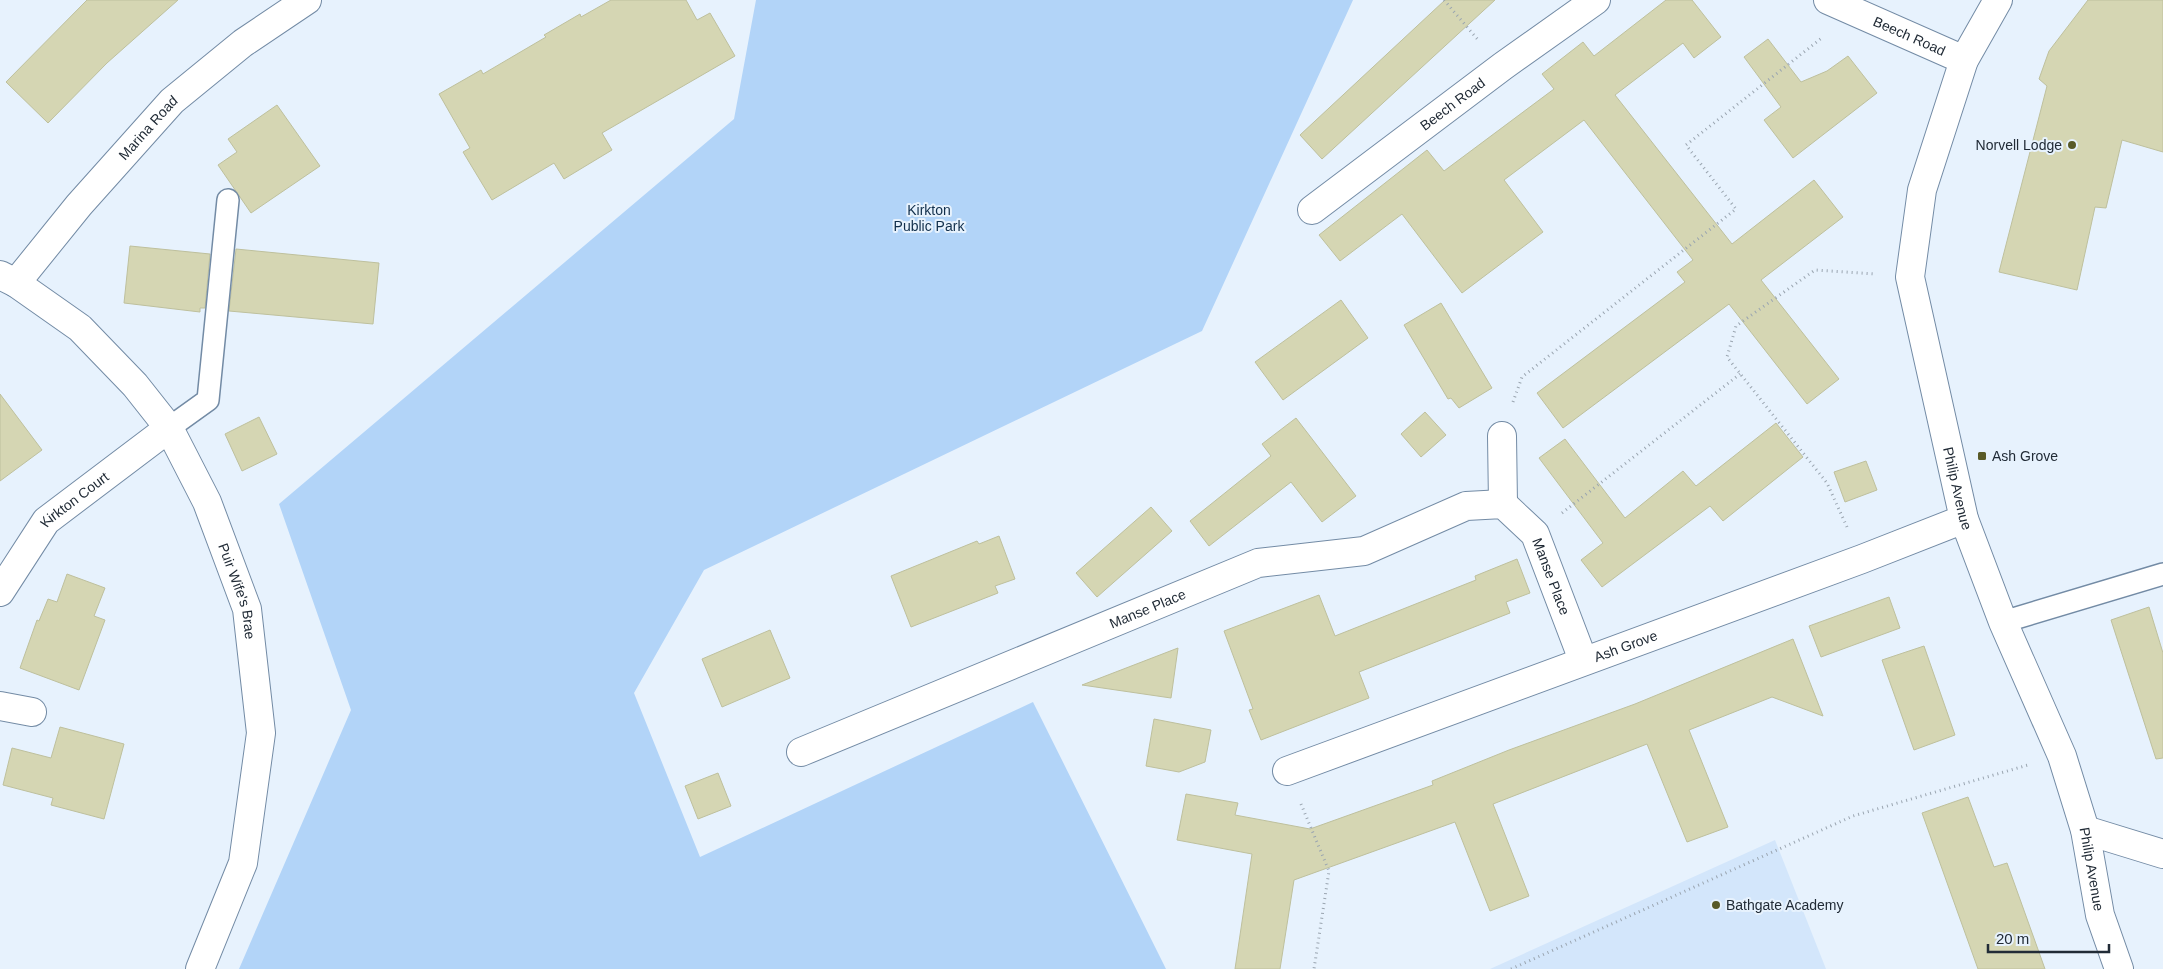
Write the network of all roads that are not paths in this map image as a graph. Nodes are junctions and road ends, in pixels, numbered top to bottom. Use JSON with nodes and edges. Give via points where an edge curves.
{"nodes":[{"id":1,"x":307,"y":0,"type":"edge"},
{"id":2,"x":1596,"y":0,"type":"edge"},
{"id":3,"x":1828,"y":0,"type":"edge"},
{"id":4,"x":1998,"y":0,"type":"edge"},
{"id":5,"x":1964,"y":60,"type":"junction"},
{"id":6,"x":228,"y":200,"type":"dead end"},
{"id":7,"x":1312,"y":210,"type":"dead end"},
{"id":8,"x":8,"y":279,"type":"edge"},
{"id":9,"x":169,"y":428,"type":"junction"},
{"id":10,"x":1502,"y":436,"type":"road end"},
{"id":11,"x":1504,"y":504,"type":"junction"},
{"id":12,"x":1964,"y":519,"type":"junction"},
{"id":13,"x":2163,"y":574,"type":"edge"},
{"id":14,"x":0,"y":592,"type":"edge"},
{"id":15,"x":2003,"y":622,"type":"junction"},
{"id":16,"x":1583,"y":660,"type":"junction"},
{"id":17,"x":0,"y":706,"type":"edge"},
{"id":18,"x":32,"y":712,"type":"dead end"},
{"id":19,"x":801,"y":752,"type":"dead end"},
{"id":20,"x":1287,"y":771,"type":"road end"},
{"id":21,"x":2085,"y":830,"type":"junction"},
{"id":22,"x":2163,"y":854,"type":"edge"},
{"id":23,"x":200,"y":969,"type":"edge"},
{"id":24,"x":2118,"y":969,"type":"edge"}],
"edges":[{"from":1,"to":8,"type":"street","name":"Marina Road","via":[[243,44],[172,101]]},
{"from":2,"to":7,"type":"street","name":"Beech Road"},
{"from":3,"to":5,"type":"street","name":"Beech Road"},
{"from":4,"to":5,"type":"street","name":"Philip Avenue"},
{"from":5,"to":12,"type":"street","name":"Philip Avenue","via":[[1922,190],[1910,277]]},
{"from":6,"to":9,"type":"lane","via":[[208,400]]},
{"from":8,"to":9,"type":"street","name":"Puir Wife's Brae","via":[[80,328],[135,385]]},
{"from":9,"to":14,"type":"street","name":"Kirkton Court","via":[[46,522]]},
{"from":9,"to":23,"type":"street","name":"Puir Wife's Brae","via":[[207,502],[247,610],[261,733],[243,863]]},
{"from":10,"to":11,"type":"street"},
{"from":11,"to":16,"type":"street","name":"Manse Place","via":[[1535,534]]},
{"from":11,"to":19,"type":"street","name":"Manse Place","via":[[1466,506],[1364,551],[1258,563]]},
{"from":12,"to":15,"type":"street","name":"Philip Avenue"},
{"from":12,"to":16,"type":"street","name":"Ash Grove"},
{"from":13,"to":15,"type":"lane"},
{"from":15,"to":21,"type":"street","name":"Philip Avenue","via":[[2062,756]]},
{"from":16,"to":20,"type":"street","name":"Ash Grove"},
{"from":17,"to":18,"type":"street"},
{"from":21,"to":22,"type":"street"},
{"from":21,"to":24,"type":"street","name":"Philip Avenue","via":[[2100,915]]}]}
